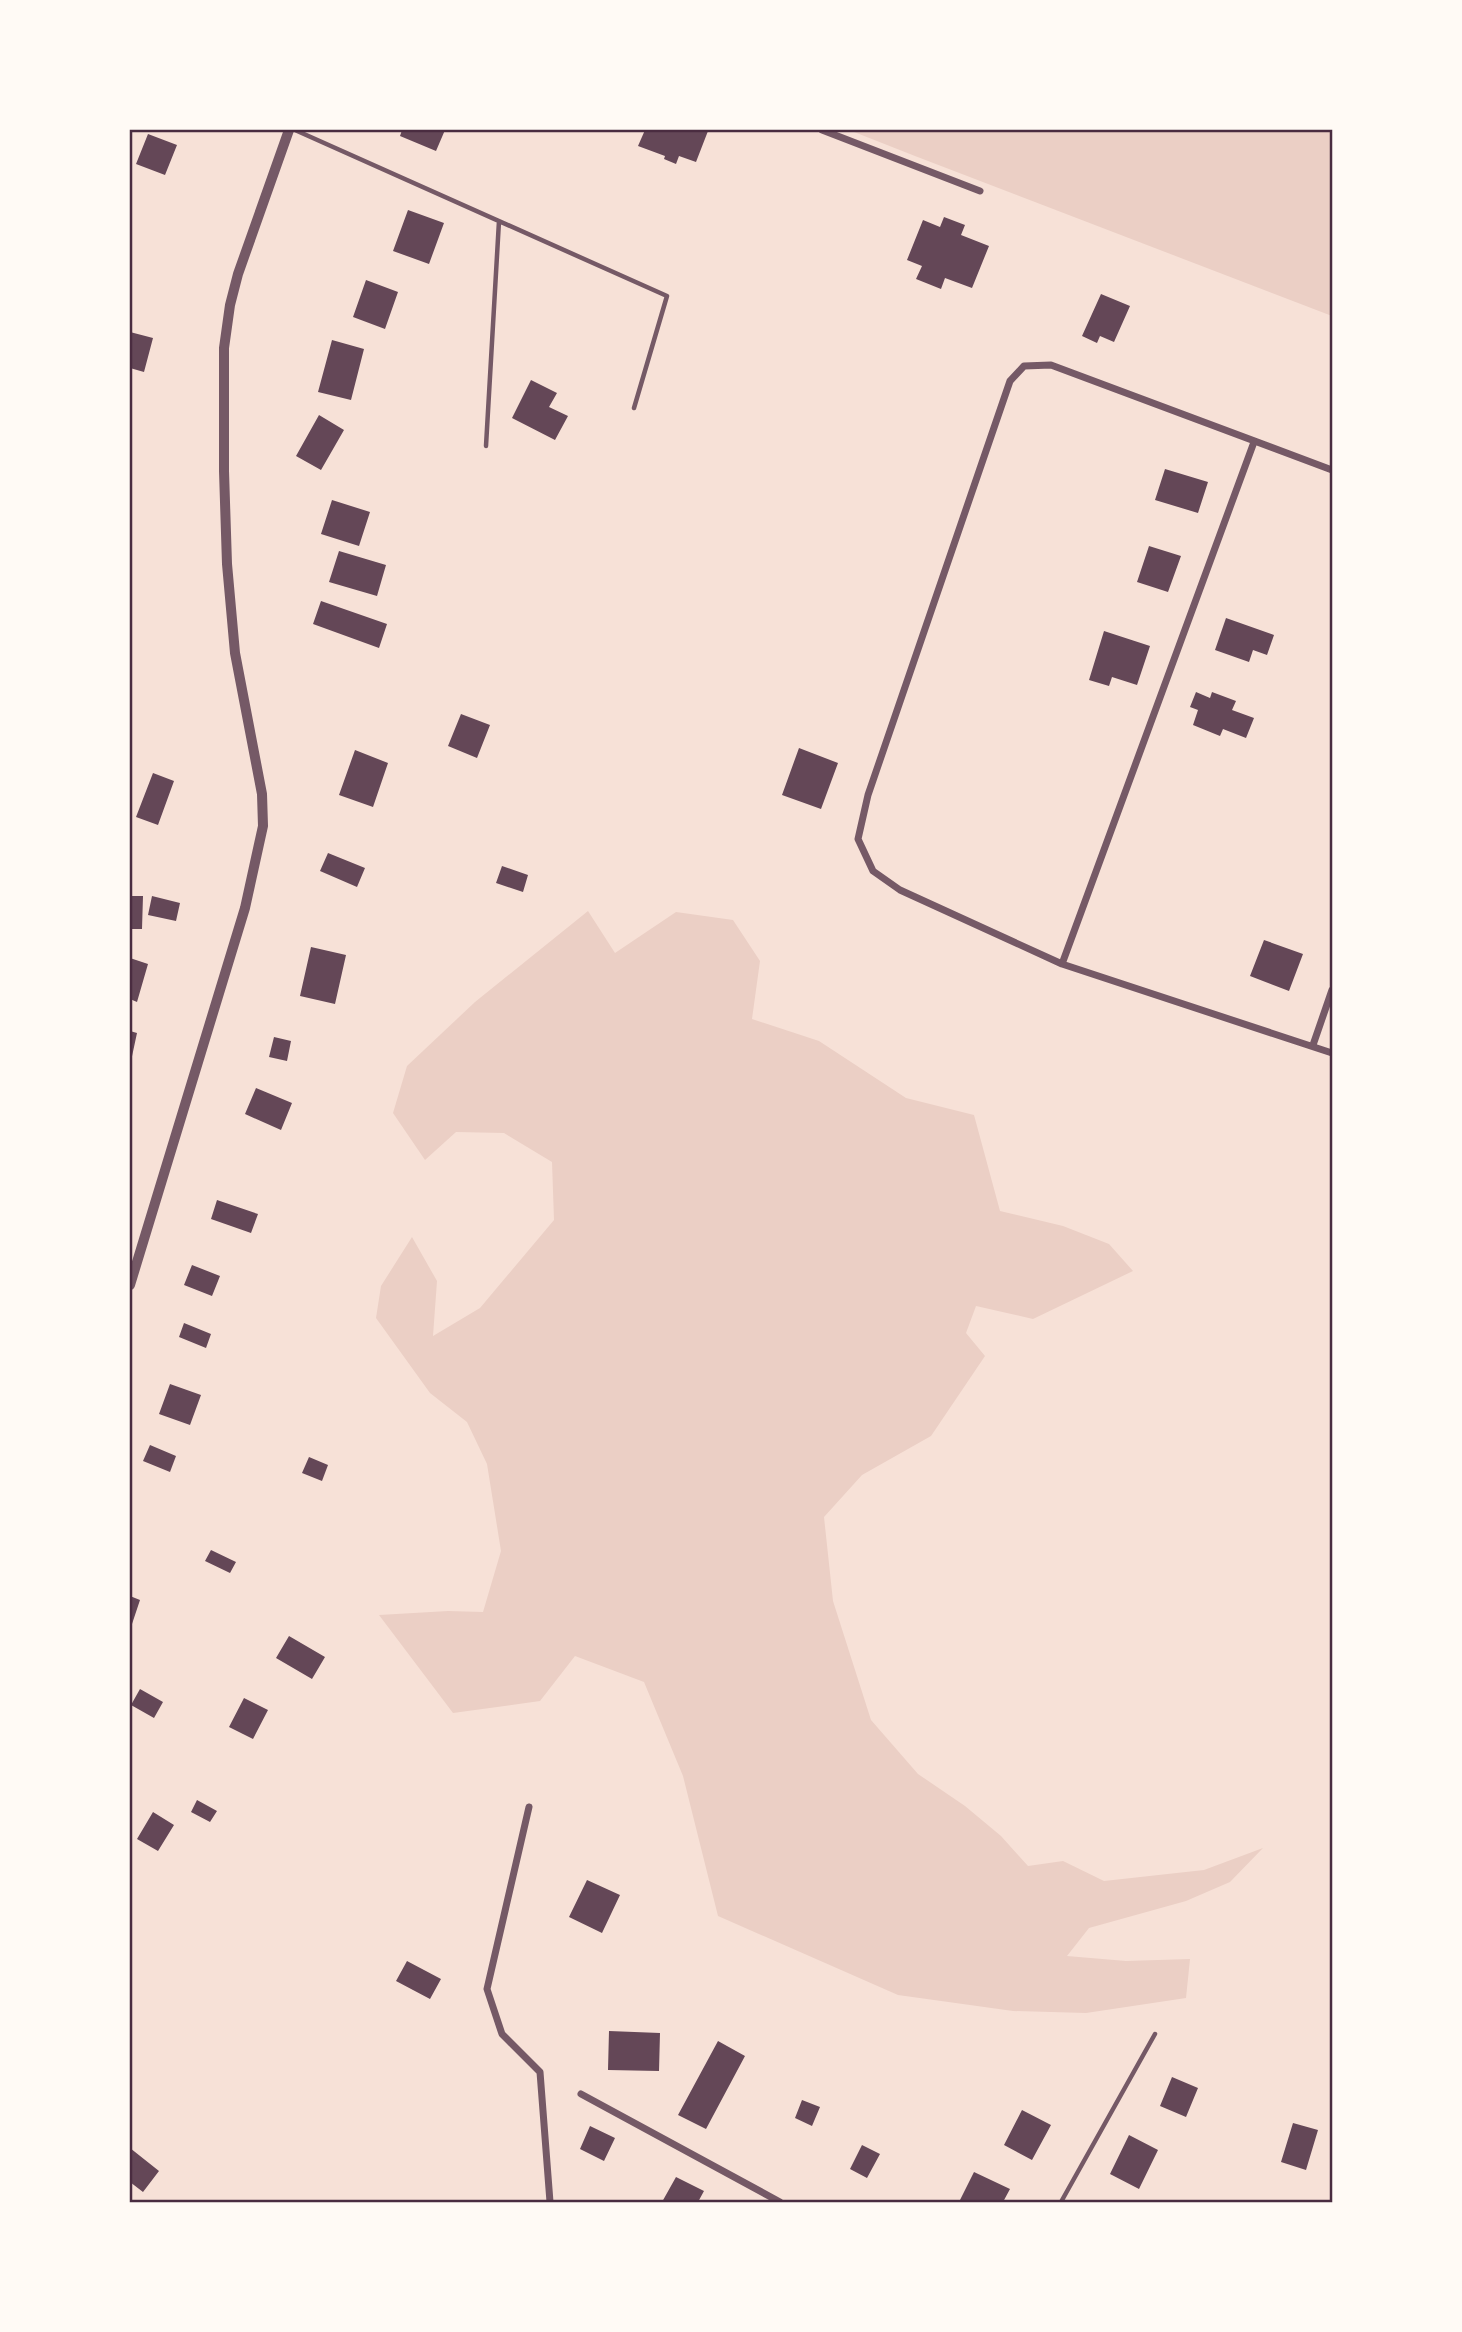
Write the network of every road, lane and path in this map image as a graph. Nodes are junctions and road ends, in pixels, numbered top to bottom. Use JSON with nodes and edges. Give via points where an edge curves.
{"nodes":[{"id":1,"x":289,"y":130,"type":"edge"},
{"id":2,"x":295,"y":130,"type":"edge"},
{"id":3,"x":822,"y":130,"type":"edge"},
{"id":4,"x":980,"y":191,"type":"dead end"},
{"id":5,"x":499,"y":221,"type":"junction"},
{"id":6,"x":634,"y":408,"type":"dead end"},
{"id":7,"x":1254,"y":442,"type":"junction"},
{"id":8,"x":486,"y":446,"type":"dead end"},
{"id":9,"x":1332,"y":470,"type":"edge"},
{"id":10,"x":1062,"y":964,"type":"junction"},
{"id":11,"x":1332,"y":990,"type":"edge"},
{"id":12,"x":1313,"y":1045,"type":"junction"},
{"id":13,"x":1332,"y":1053,"type":"edge"},
{"id":14,"x":130,"y":1285,"type":"edge"},
{"id":15,"x":529,"y":1807,"type":"dead end"},
{"id":16,"x":1155,"y":2034,"type":"dead end"},
{"id":17,"x":581,"y":2094,"type":"dead end"},
{"id":18,"x":550,"y":2203,"type":"edge"},
{"id":19,"x":780,"y":2203,"type":"edge"},
{"id":20,"x":1060,"y":2203,"type":"edge"}],
"edges":[{"from":1,"to":14,"type":"street","via":[[238,274],[224,348],[227,564],[235,653],[262,794],[262,826],[246,908]]},
{"from":2,"to":5,"type":"lane"},
{"from":3,"to":4,"type":"street"},
{"from":5,"to":6,"type":"lane","via":[[667,296]]},
{"from":5,"to":8,"type":"lane"},
{"from":7,"to":9,"type":"street"},
{"from":7,"to":10,"type":"street"},
{"from":7,"to":10,"type":"street","via":[[1051,365],[1024,366],[1010,380],[868,795],[858,839],[873,871],[900,890]]},
{"from":10,"to":12,"type":"street"},
{"from":11,"to":12,"type":"street"},
{"from":12,"to":13,"type":"street"},
{"from":15,"to":18,"type":"street","via":[[486,1989],[502,2034],[540,2072]]},
{"from":16,"to":20,"type":"lane"},
{"from":17,"to":19,"type":"street"}]}
